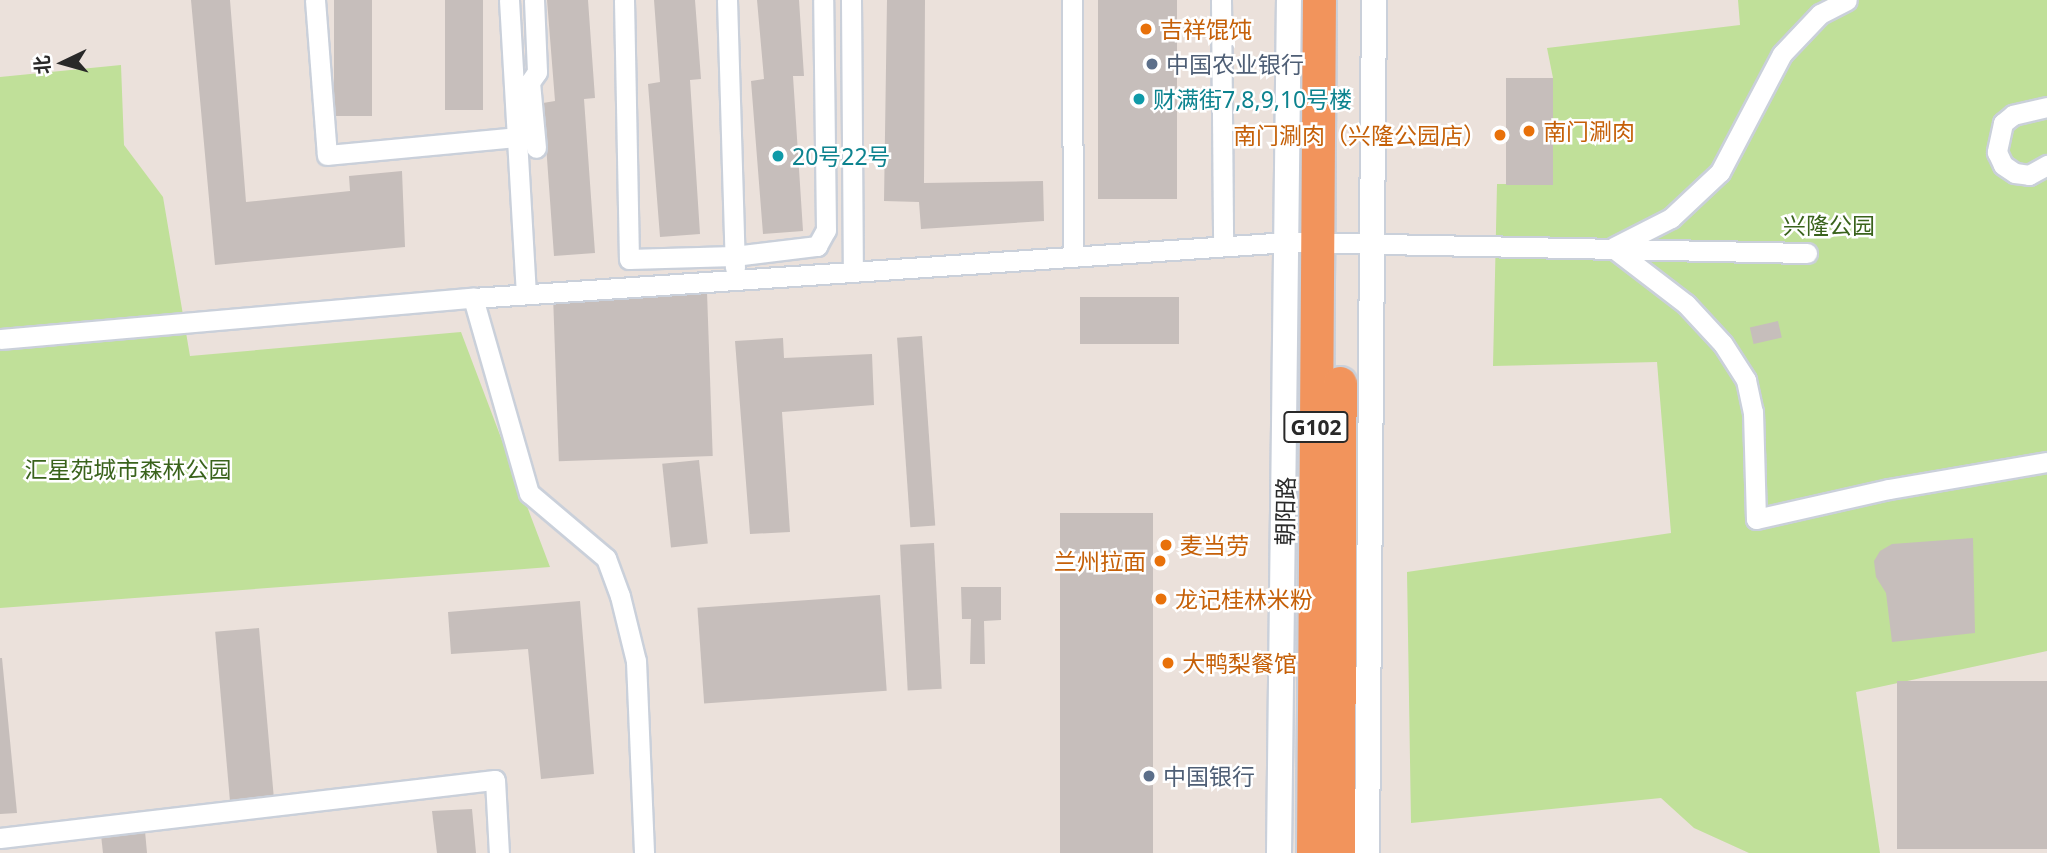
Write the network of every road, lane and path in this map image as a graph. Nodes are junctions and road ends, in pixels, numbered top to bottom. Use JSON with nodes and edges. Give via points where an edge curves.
{"nodes":[{"id":1,"x":315,"y":0,"type":"edge"},
{"id":2,"x":509,"y":0,"type":"edge"},
{"id":3,"x":534,"y":0,"type":"edge"},
{"id":4,"x":624,"y":0,"type":"edge"},
{"id":5,"x":727,"y":0,"type":"edge"},
{"id":6,"x":822,"y":0,"type":"edge"},
{"id":7,"x":850,"y":0,"type":"edge"},
{"id":8,"x":1072,"y":0,"type":"edge"},
{"id":9,"x":1221,"y":0,"type":"edge"},
{"id":10,"x":1289,"y":0,"type":"edge"},
{"id":11,"x":1319,"y":0,"type":"edge"},
{"id":12,"x":1341,"y":0,"type":"edge"},
{"id":13,"x":1374,"y":0,"type":"edge"},
{"id":14,"x":1847,"y":0,"type":"edge"},
{"id":15,"x":2046,"y":111,"type":"edge"},
{"id":16,"x":517,"y":137,"type":"junction"},
{"id":17,"x":536,"y":148,"type":"dead end"},
{"id":18,"x":2047,"y":165,"type":"edge"},
{"id":19,"x":1316,"y":242,"type":"junction"},
{"id":20,"x":1373,"y":242,"type":"junction"},
{"id":21,"x":1223,"y":246,"type":"junction"},
{"id":22,"x":1613,"y":248,"type":"junction"},
{"id":23,"x":1807,"y":253,"type":"dead end"},
{"id":24,"x":734,"y":256,"type":"junction"},
{"id":25,"x":1073,"y":256,"type":"junction"},
{"id":26,"x":853,"y":271,"type":"junction"},
{"id":27,"x":735,"y":280,"type":"junction"},
{"id":28,"x":526,"y":294,"type":"junction"},
{"id":29,"x":473,"y":298,"type":"junction"},
{"id":30,"x":0,"y":339,"type":"edge"},
{"id":31,"x":2047,"y":462,"type":"edge"},
{"id":32,"x":0,"y":838,"type":"edge"},
{"id":33,"x":21,"y":845,"type":"edge"},
{"id":34,"x":499,"y":853,"type":"edge"},
{"id":35,"x":644,"y":853,"type":"edge"},
{"id":36,"x":1279,"y":853,"type":"edge"},
{"id":37,"x":1313,"y":853,"type":"edge"},
{"id":38,"x":1338,"y":853,"type":"edge"},
{"id":39,"x":1367,"y":853,"type":"edge"}],
"edges":[{"from":1,"to":16,"type":"street","via":[[327,155]]},
{"from":2,"to":16,"type":"street"},
{"from":3,"to":17,"type":"street","via":[[537,72],[530,82]]},
{"from":4,"to":24,"type":"street","via":[[629,259]]},
{"from":5,"to":24,"type":"street"},
{"from":6,"to":24,"type":"street","via":[[826,230],[817,246]]},
{"from":7,"to":26,"type":"street"},
{"from":8,"to":25,"type":"street"},
{"from":9,"to":21,"type":"street"},
{"from":10,"to":19,"type":"street","name":"朝阳路"},
{"from":11,"to":19,"type":"highway","name":"朝阳路","number":"G102"},
{"from":12,"to":19,"type":"highway","name":"朝阳路","number":"G102"},
{"from":13,"to":20,"type":"street"},
{"from":14,"to":22,"type":"street","via":[[1819,14],[1782,54],[1720,172],[1671,218]]},
{"from":15,"to":18,"type":"street","via":[[2014,115],[2003,123],[1997,152],[2003,165],[2015,173],[2029,175]]},
{"from":16,"to":28,"type":"street"},
{"from":19,"to":20,"type":"street"},
{"from":19,"to":21,"type":"street"},
{"from":19,"to":36,"type":"street","name":"朝阳路"},
{"from":19,"to":37,"type":"highway","name":"朝阳路","number":"G102"},
{"from":19,"to":38,"type":"highway","name":"朝阳路","number":"G102"},
{"from":20,"to":22,"type":"street"},
{"from":20,"to":39,"type":"street"},
{"from":21,"to":25,"type":"street"},
{"from":22,"to":23,"type":"street"},
{"from":22,"to":31,"type":"street","via":[[1686,304],[1723,344],[1746,380],[1753,412],[1756,519],[1889,489]]},
{"from":24,"to":27,"type":"street"},
{"from":25,"to":26,"type":"street"},
{"from":26,"to":27,"type":"street"},
{"from":27,"to":28,"type":"street"},
{"from":28,"to":29,"type":"street"},
{"from":29,"to":30,"type":"street"},
{"from":29,"to":35,"type":"street","via":[[529,493],[607,558],[620,596],[636,661]]},
{"from":32,"to":33,"type":"street"},
{"from":33,"to":34,"type":"street","via":[[495,780]]}]}
